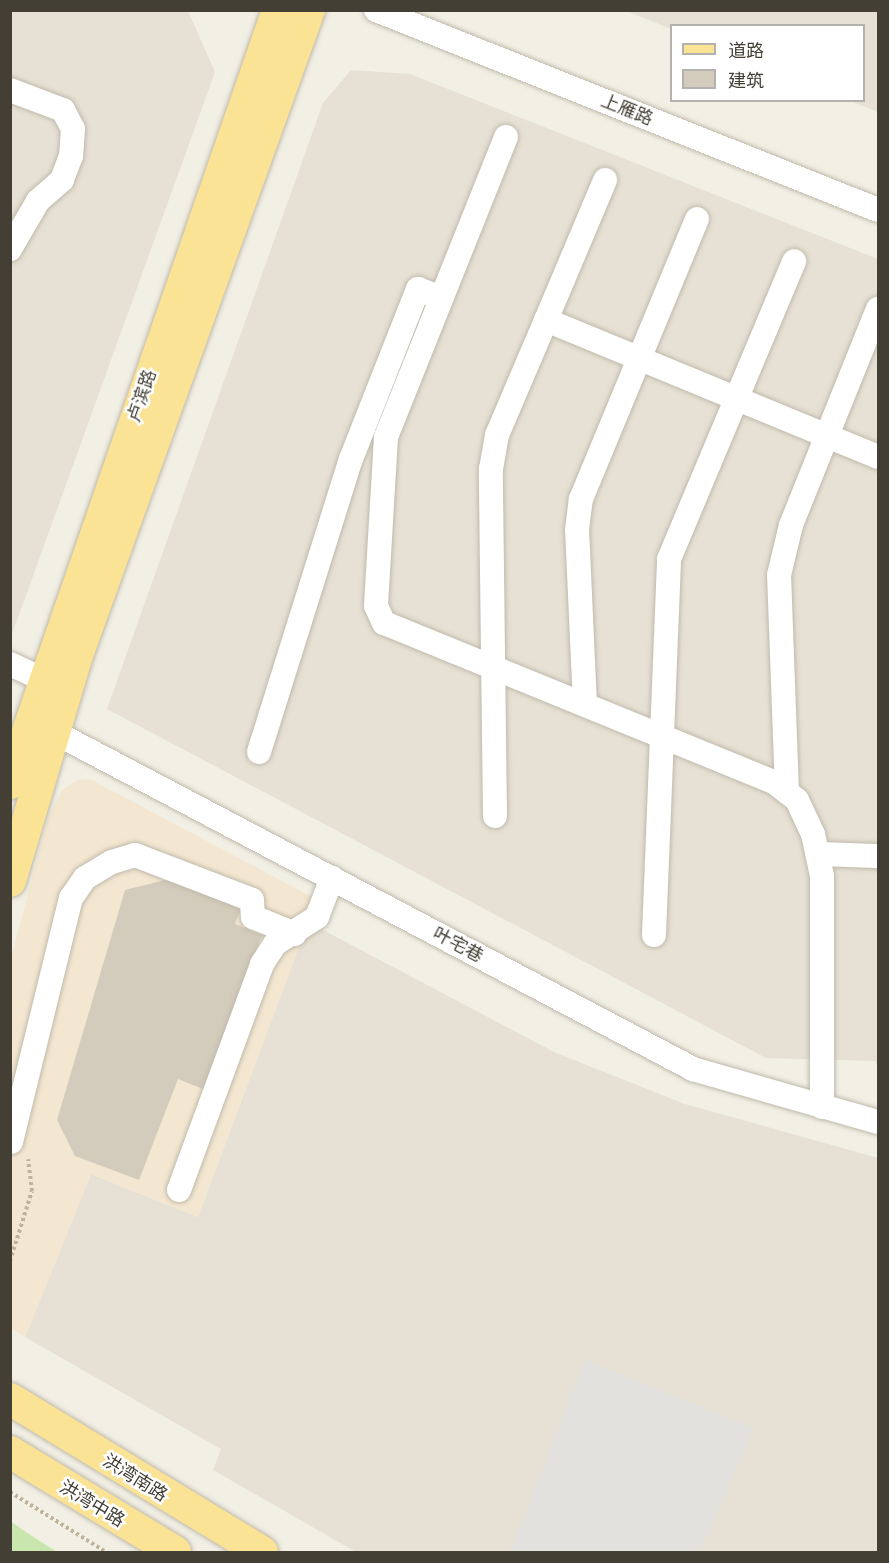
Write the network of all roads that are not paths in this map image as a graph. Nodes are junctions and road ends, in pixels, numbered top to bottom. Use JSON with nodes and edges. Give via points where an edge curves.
{"nodes":[{"id":1,"x":278,"y":10,"type":"edge"},
{"id":2,"x":309,"y":10,"type":"edge"},
{"id":3,"x":376,"y":10,"type":"edge"},
{"id":4,"x":10,"y":90,"type":"edge"},
{"id":5,"x":506,"y":137,"type":"dead end"},
{"id":6,"x":605,"y":180,"type":"dead end"},
{"id":7,"x":879,"y":210,"type":"edge"},
{"id":8,"x":697,"y":219,"type":"dead end"},
{"id":9,"x":10,"y":249,"type":"edge"},
{"id":10,"x":794,"y":261,"type":"dead end"},
{"id":11,"x":441,"y":298,"type":"junction"},
{"id":12,"x":879,"y":309,"type":"edge"},
{"id":13,"x":546,"y":320,"type":"junction"},
{"id":14,"x":639,"y":358,"type":"junction"},
{"id":15,"x":735,"y":398,"type":"junction"},
{"id":16,"x":363,"y":428,"type":"junction"},
{"id":17,"x":827,"y":435,"type":"junction"},
{"id":18,"x":386,"y":437,"type":"junction"},
{"id":19,"x":879,"y":457,"type":"edge"},
{"id":20,"x":10,"y":664,"type":"edge"},
{"id":21,"x":492,"y":667,"type":"junction"},
{"id":22,"x":45,"y":680,"type":"junction"},
{"id":23,"x":585,"y":705,"type":"junction"},
{"id":24,"x":52,"y":731,"type":"junction"},
{"id":25,"x":660,"y":736,"type":"junction"},
{"id":26,"x":259,"y":752,"type":"dead end"},
{"id":27,"x":10,"y":783,"type":"edge"},
{"id":28,"x":787,"y":792,"type":"junction"},
{"id":29,"x":495,"y":816,"type":"dead end"},
{"id":30,"x":818,"y":854,"type":"junction"},
{"id":31,"x":879,"y":856,"type":"edge"},
{"id":32,"x":332,"y":878,"type":"junction"},
{"id":33,"x":10,"y":881,"type":"edge"},
{"id":34,"x":296,"y":934,"type":"junction"},
{"id":35,"x":654,"y":935,"type":"dead end"},
{"id":36,"x":822,"y":1107,"type":"junction"},
{"id":37,"x":879,"y":1122,"type":"edge"},
{"id":38,"x":11,"y":1142,"type":"edge"},
{"id":39,"x":179,"y":1190,"type":"dead end"},
{"id":40,"x":10,"y":1399,"type":"edge"},
{"id":41,"x":10,"y":1452,"type":"edge"},
{"id":42,"x":175,"y":1552,"type":"edge"},
{"id":43,"x":262,"y":1552,"type":"edge"}],
"edges":[{"from":1,"to":22,"type":"main road","name":"卢滨路"},
{"from":2,"to":24,"type":"main road"},
{"from":3,"to":7,"type":"street","name":"上雁路"},
{"from":4,"to":9,"type":"street","via":[[63,110],[73,129],[71,156],[62,180],[38,201]]},
{"from":5,"to":11,"type":"street"},
{"from":6,"to":13,"type":"street"},
{"from":8,"to":14,"type":"street"},
{"from":10,"to":15,"type":"street"},
{"from":11,"to":16,"type":"street","via":[[418,289]]},
{"from":11,"to":18,"type":"street"},
{"from":12,"to":17,"type":"street"},
{"from":13,"to":14,"type":"street"},
{"from":13,"to":21,"type":"street","via":[[497,435],[491,469]]},
{"from":14,"to":15,"type":"street"},
{"from":14,"to":23,"type":"street","via":[[581,499],[577,530]]},
{"from":15,"to":17,"type":"street"},
{"from":15,"to":25,"type":"street","via":[[669,559]]},
{"from":16,"to":18,"type":"street"},
{"from":16,"to":26,"type":"street"},
{"from":17,"to":19,"type":"street"},
{"from":17,"to":28,"type":"street","via":[[791,525],[779,575]]},
{"from":18,"to":21,"type":"street","via":[[376,606],[384,623]]},
{"from":20,"to":22,"type":"street"},
{"from":21,"to":23,"type":"street"},
{"from":21,"to":29,"type":"street"},
{"from":22,"to":27,"type":"main road","name":"卢滨路"},
{"from":23,"to":25,"type":"street"},
{"from":24,"to":32,"type":"street","name":"叶宅巷"},
{"from":24,"to":33,"type":"main road"},
{"from":25,"to":28,"type":"street","via":[[774,782]]},
{"from":25,"to":35,"type":"street"},
{"from":28,"to":30,"type":"street","via":[[797,800]]},
{"from":30,"to":31,"type":"street"},
{"from":30,"to":36,"type":"street","via":[[822,876]]},
{"from":32,"to":34,"type":"street","via":[[317,917]]},
{"from":32,"to":36,"type":"street","name":"叶宅巷","via":[[693,1069]]},
{"from":34,"to":38,"type":"street","via":[[253,917],[252,900],[135,855],[112,862],[85,878],[71,898]]},
{"from":34,"to":39,"type":"street","via":[[275,944],[262,964]]},
{"from":36,"to":37,"type":"street","name":"叶宅巷"},
{"from":40,"to":43,"type":"main road","name":"洪湾南路"},
{"from":41,"to":42,"type":"main road","name":"洪湾中路"}]}
